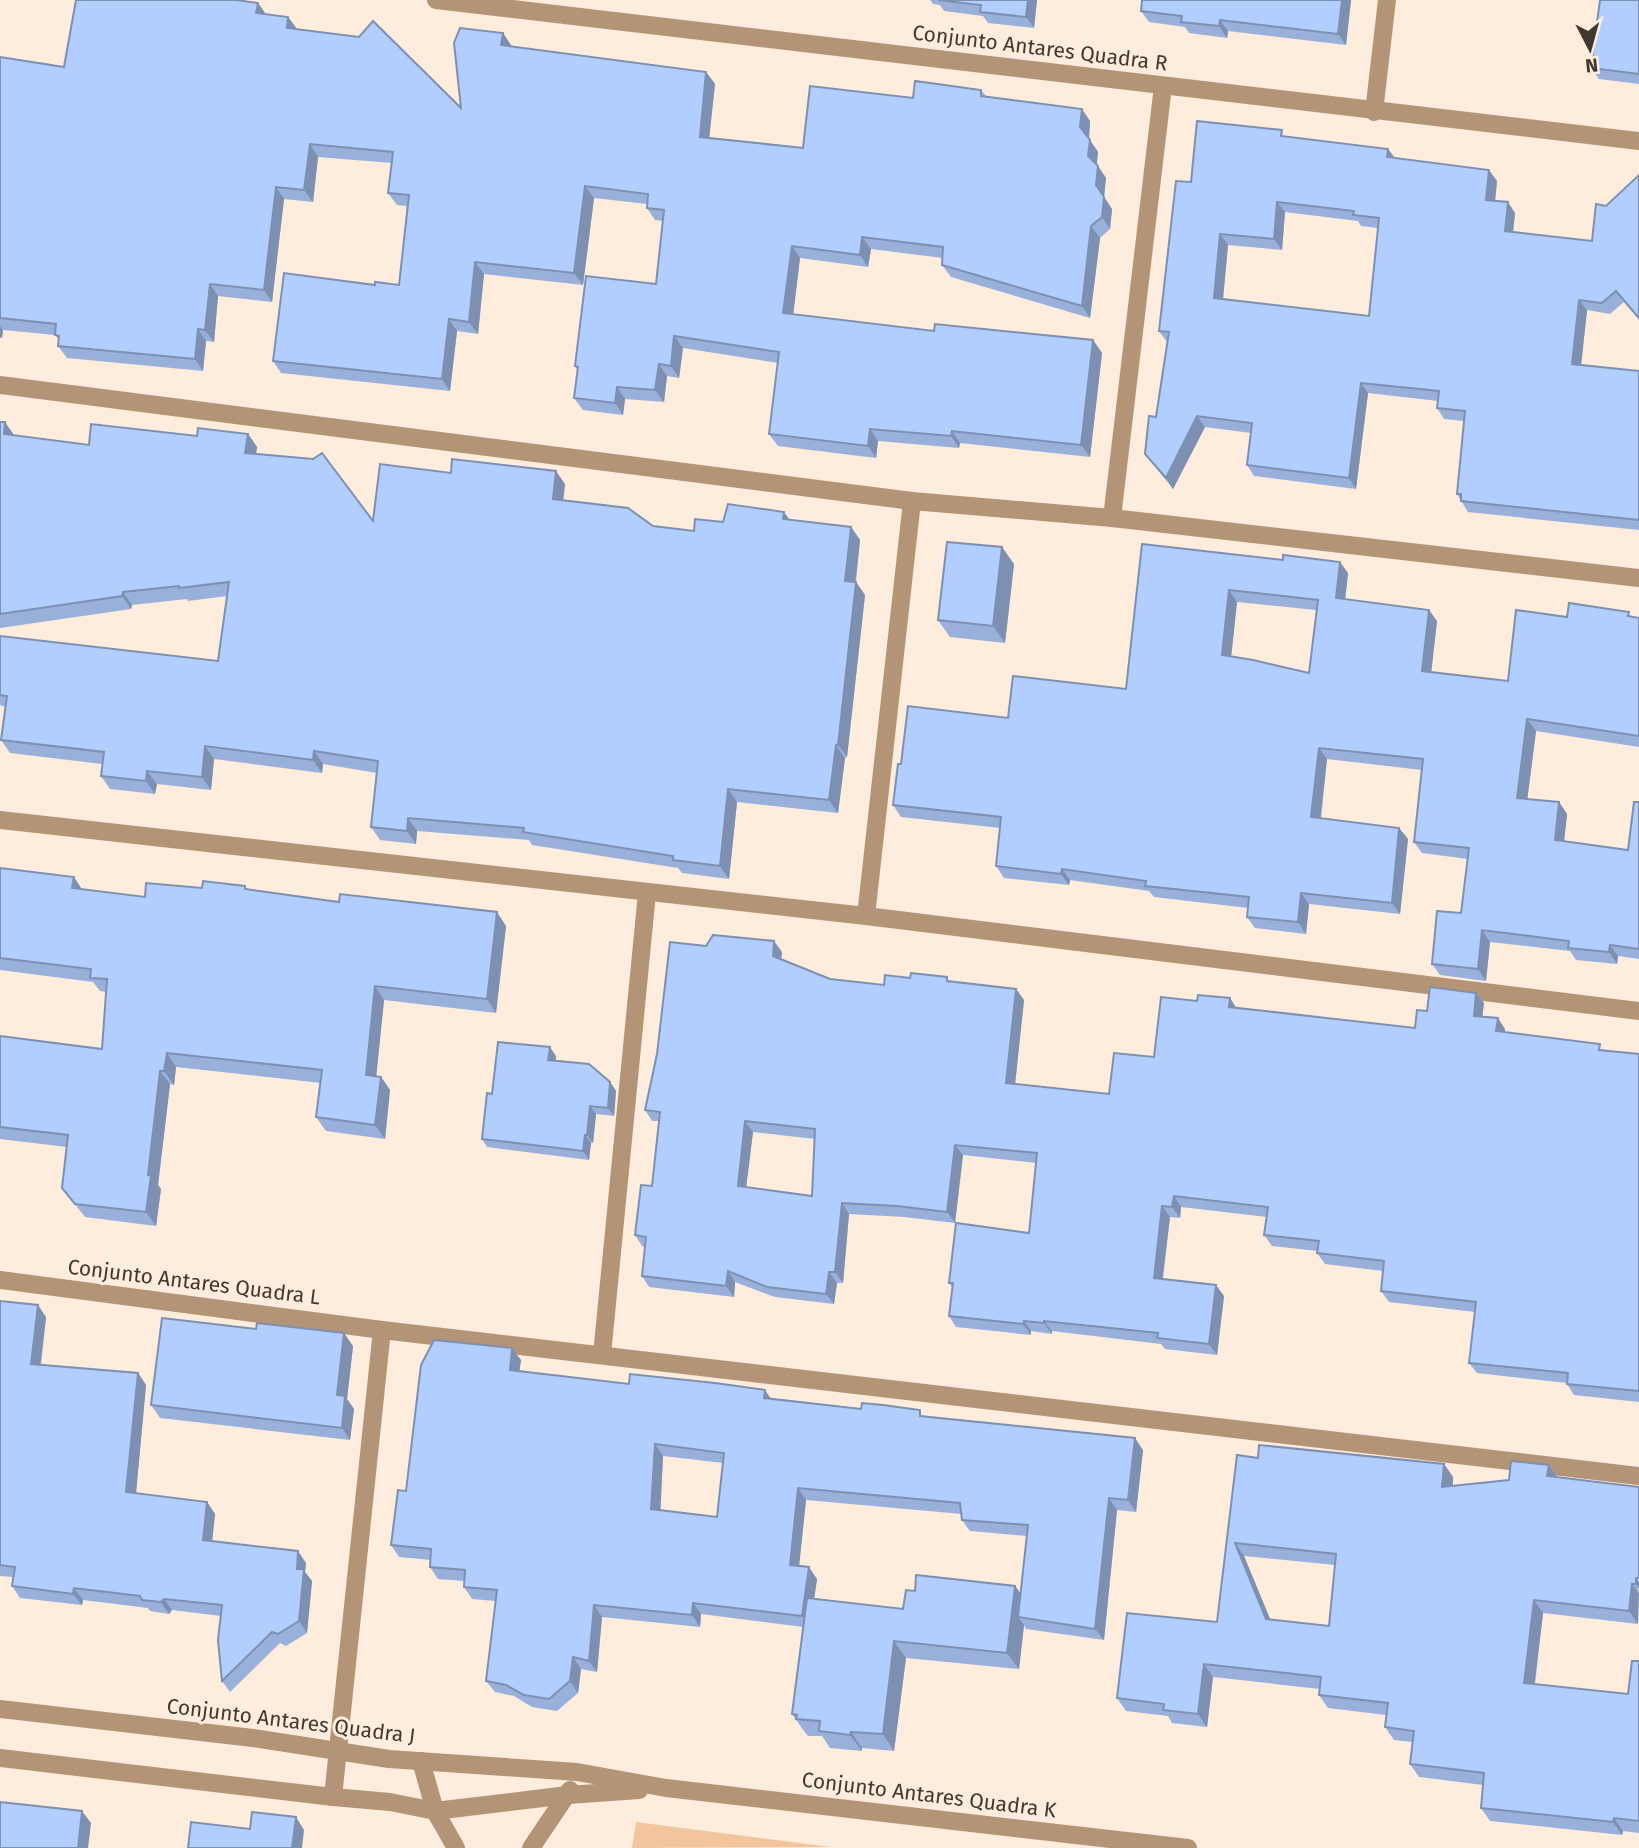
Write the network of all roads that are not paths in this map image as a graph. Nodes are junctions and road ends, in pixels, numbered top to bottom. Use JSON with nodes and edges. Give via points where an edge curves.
{"nodes":[{"id":1,"x":436,"y":0,"type":"edge"},
{"id":2,"x":1387,"y":0,"type":"edge"},
{"id":3,"x":1163,"y":86,"type":"junction"},
{"id":4,"x":1374,"y":111,"type":"junction"},
{"id":5,"x":1639,"y":141,"type":"edge"},
{"id":6,"x":0,"y":385,"type":"edge"},
{"id":7,"x":912,"y":501,"type":"junction"},
{"id":8,"x":1112,"y":518,"type":"junction"},
{"id":9,"x":1639,"y":578,"type":"edge"},
{"id":10,"x":0,"y":820,"type":"edge"},
{"id":11,"x":647,"y":893,"type":"junction"},
{"id":12,"x":866,"y":916,"type":"junction"},
{"id":13,"x":1639,"y":1011,"type":"edge"},
{"id":14,"x":0,"y":1280,"type":"edge"},
{"id":15,"x":382,"y":1330,"type":"junction"},
{"id":16,"x":602,"y":1355,"type":"junction"},
{"id":17,"x":1639,"y":1476,"type":"edge"},
{"id":18,"x":0,"y":1709,"type":"edge"},
{"id":19,"x":339,"y":1752,"type":"junction"},
{"id":20,"x":0,"y":1758,"type":"edge"},
{"id":21,"x":421,"y":1761,"type":"junction"},
{"id":22,"x":577,"y":1772,"type":"junction"},
{"id":23,"x":666,"y":1788,"type":"junction"},
{"id":24,"x":568,"y":1795,"type":"junction"},
{"id":25,"x":334,"y":1797,"type":"junction"},
{"id":26,"x":435,"y":1811,"type":"junction"},
{"id":27,"x":456,"y":1848,"type":"edge"},
{"id":28,"x":531,"y":1848,"type":"edge"},
{"id":29,"x":1188,"y":1848,"type":"edge"}],
"edges":[{"from":1,"to":3,"type":"street","name":"Conjunto Antares Quadra R"},
{"from":2,"to":4,"type":"street"},
{"from":3,"to":4,"type":"street","name":"Conjunto Antares Quadra R"},
{"from":3,"to":8,"type":"street"},
{"from":4,"to":5,"type":"street","name":"Conjunto Antares Quadra R"},
{"from":6,"to":7,"type":"street"},
{"from":7,"to":8,"type":"street"},
{"from":7,"to":12,"type":"street"},
{"from":8,"to":9,"type":"street"},
{"from":10,"to":11,"type":"street"},
{"from":11,"to":12,"type":"street"},
{"from":11,"to":16,"type":"street"},
{"from":12,"to":13,"type":"street"},
{"from":14,"to":15,"type":"street","name":"Conjunto Antares Quadra L"},
{"from":15,"to":16,"type":"street","name":"Conjunto Antares Quadra L"},
{"from":15,"to":19,"type":"street"},
{"from":16,"to":17,"type":"street","name":"Conjunto Antares Quadra L"},
{"from":18,"to":19,"type":"street","name":"Conjunto Antares Quadra J"},
{"from":19,"to":21,"type":"street","name":"Conjunto Antares Quadra J"},
{"from":19,"to":25,"type":"street"},
{"from":20,"to":25,"type":"street"},
{"from":21,"to":22,"type":"street","name":"Conjunto Antares Quadra J"},
{"from":21,"to":26,"type":"street"},
{"from":22,"to":23,"type":"street","name":"Conjunto Antares Quadra K"},
{"from":22,"to":24,"type":"street"},
{"from":23,"to":24,"type":"street","name":"Conjunto Antares Quadra K"},
{"from":23,"to":29,"type":"street","name":"Conjunto Antares Quadra K"},
{"from":24,"to":26,"type":"street"},
{"from":24,"to":28,"type":"street"},
{"from":25,"to":26,"type":"street"},
{"from":26,"to":27,"type":"street"}]}
